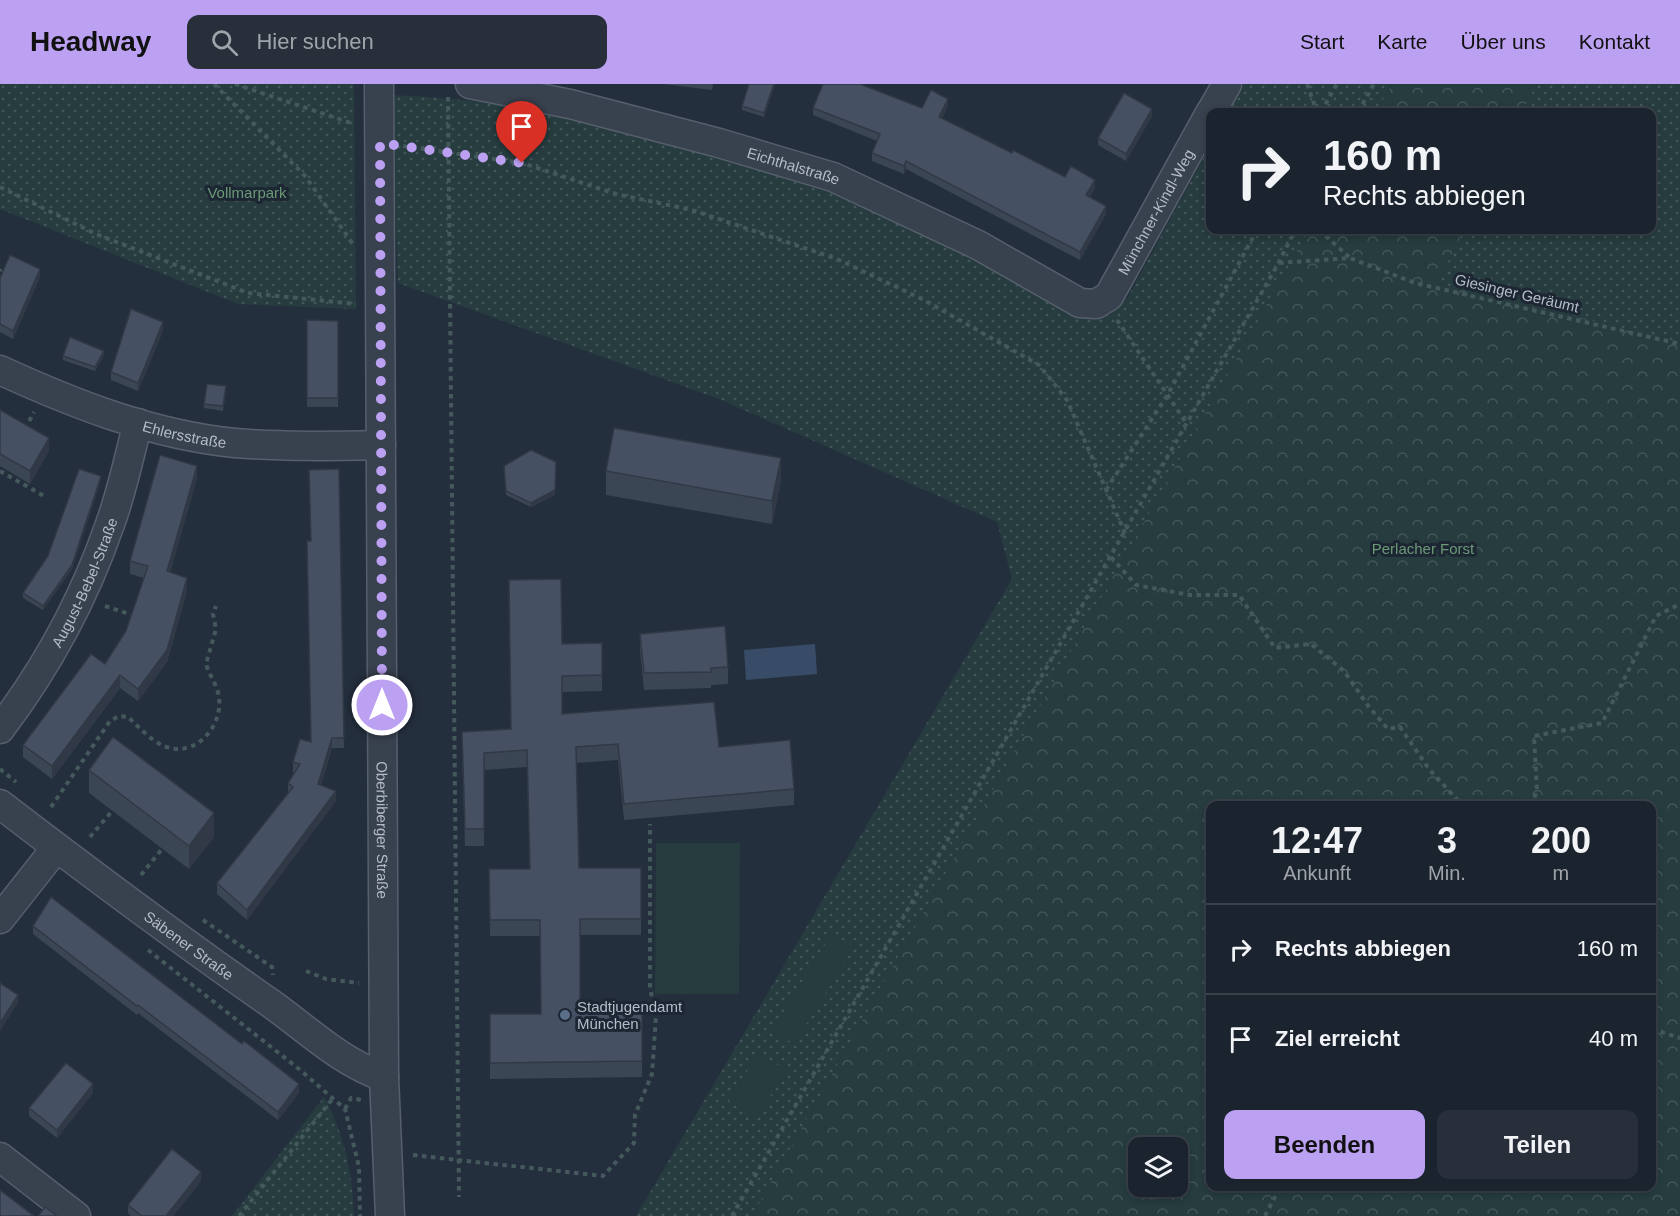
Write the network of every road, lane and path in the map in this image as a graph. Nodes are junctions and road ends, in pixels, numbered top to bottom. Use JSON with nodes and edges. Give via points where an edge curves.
{"nodes":[{"id":1,"x":214,"y":84,"type":"edge"},
{"id":2,"x":236,"y":84,"type":"edge"},
{"id":3,"x":380,"y":84,"type":"edge"},
{"id":4,"x":1227,"y":84,"type":"edge"},
{"id":5,"x":1307,"y":84,"type":"edge"},
{"id":6,"x":1337,"y":84,"type":"edge"},
{"id":7,"x":1374,"y":84,"type":"edge"},
{"id":8,"x":459,"y":90,"type":"edge"},
{"id":9,"x":1214,"y":108,"type":"edge"},
{"id":10,"x":1317,"y":108,"type":"edge"},
{"id":11,"x":1322,"y":108,"type":"edge"},
{"id":12,"x":1360,"y":108,"type":"edge"},
{"id":13,"x":1206,"y":122,"type":"edge"},
{"id":14,"x":380,"y":135,"type":"junction"},
{"id":15,"x":449,"y":152,"type":"junction"},
{"id":16,"x":0,"y":187,"type":"edge"},
{"id":17,"x":1255,"y":234,"type":"edge"},
{"id":18,"x":1292,"y":234,"type":"edge"},
{"id":19,"x":1323,"y":234,"type":"edge"},
{"id":20,"x":380,"y":256,"type":"junction"},
{"id":21,"x":1350,"y":258,"type":"junction"},
{"id":22,"x":1278,"y":264,"type":"junction"},
{"id":23,"x":1100,"y":301,"type":"junction"},
{"id":24,"x":380,"y":305,"type":"junction"},
{"id":25,"x":1680,"y":344,"type":"edge"},
{"id":26,"x":0,"y":370,"type":"edge"},
{"id":27,"x":1168,"y":394,"type":"junction"},
{"id":28,"x":138,"y":423,"type":"junction"},
{"id":29,"x":1187,"y":424,"type":"junction"},
{"id":30,"x":381,"y":445,"type":"junction"},
{"id":31,"x":0,"y":471,"type":"edge"},
{"id":32,"x":1106,"y":490,"type":"junction"},
{"id":33,"x":44,"y":496,"type":"dead end"},
{"id":34,"x":1125,"y":533,"type":"junction"},
{"id":35,"x":1112,"y":556,"type":"junction"},
{"id":36,"x":81,"y":598,"type":"junction"},
{"id":37,"x":216,"y":606,"type":"dead end"},
{"id":38,"x":1679,"y":607,"type":"edge"},
{"id":39,"x":135,"y":616,"type":"edge"},
{"id":40,"x":0,"y":729,"type":"edge"},
{"id":41,"x":0,"y":769,"type":"edge"},
{"id":42,"x":19,"y":784,"type":"dead end"},
{"id":43,"x":43,"y":801,"type":"dead end"},
{"id":44,"x":1458,"y":801,"type":"edge"},
{"id":45,"x":1533,"y":801,"type":"edge"},
{"id":46,"x":0,"y":804,"type":"edge"},
{"id":47,"x":51,"y":807,"type":"junction"},
{"id":48,"x":112,"y":811,"type":"edge"},
{"id":49,"x":59,"y":813,"type":"dead end"},
{"id":50,"x":650,"y":824,"type":"edge"},
{"id":51,"x":84,"y":832,"type":"dead end"},
{"id":52,"x":90,"y":837,"type":"junction"},
{"id":53,"x":99,"y":843,"type":"dead end"},
{"id":54,"x":56,"y":848,"type":"junction"},
{"id":55,"x":162,"y":849,"type":"edge"},
{"id":56,"x":132,"y":869,"type":"dead end"},
{"id":57,"x":141,"y":875,"type":"junction"},
{"id":58,"x":149,"y":882,"type":"dead end"},
{"id":59,"x":0,"y":919,"type":"edge"},
{"id":60,"x":201,"y":920,"type":"dead end"},
{"id":61,"x":139,"y":943,"type":"dead end"},
{"id":62,"x":272,"y":967,"type":"dead end"},
{"id":63,"x":306,"y":972,"type":"dead end"},
{"id":64,"x":364,"y":984,"type":"dead end"},
{"id":65,"x":1656,"y":1030,"type":"edge"},
{"id":66,"x":1680,"y":1038,"type":"edge"},
{"id":67,"x":384,"y":1077,"type":"junction"},
{"id":68,"x":334,"y":1097,"type":"junction"},
{"id":69,"x":388,"y":1152,"type":"junction"},
{"id":70,"x":0,"y":1157,"type":"edge"},
{"id":71,"x":459,"y":1159,"type":"junction"},
{"id":72,"x":1279,"y":1191,"type":"edge"},
{"id":73,"x":459,"y":1197,"type":"dead end"},
{"id":74,"x":76,"y":1216,"type":"edge"},
{"id":75,"x":238,"y":1216,"type":"edge"},
{"id":76,"x":360,"y":1216,"type":"edge"},
{"id":77,"x":390,"y":1216,"type":"edge"},
{"id":78,"x":732,"y":1216,"type":"edge"},
{"id":79,"x":1265,"y":1216,"type":"edge"}],
"edges":[{"from":1,"to":20,"type":"path","via":[[305,176],[360,255]]},
{"from":2,"to":14,"type":"path"},
{"from":3,"to":14,"type":"street","name":"Oberbiberger Straße"},
{"from":4,"to":9,"type":"street","name":"Münchner-Kindl-Weg"},
{"from":5,"to":10,"type":"path"},
{"from":6,"to":11,"type":"path"},
{"from":7,"to":12,"type":"path"},
{"from":8,"to":15,"type":"path"},
{"from":8,"to":23,"type":"street","name":"Eichthalstraße","via":[[570,104],[833,177],[978,245],[1080,303]]},
{"from":13,"to":23,"type":"street","name":"Münchner-Kindl-Weg","via":[[1109,296]]},
{"from":14,"to":15,"type":"path"},
{"from":14,"to":20,"type":"street","name":"Oberbiberger Straße"},
{"from":15,"to":32,"type":"path","via":[[522,163],[616,194],[692,210],[837,259],[924,300],[1039,365],[1067,400]]},
{"from":15,"to":71,"type":"path"},
{"from":16,"to":24,"type":"path","via":[[96,234],[248,293]]},
{"from":17,"to":27,"type":"path"},
{"from":18,"to":22,"type":"path"},
{"from":19,"to":21,"type":"path","name":"Giesinger Geräumt"},
{"from":20,"to":24,"type":"street","name":"Oberbiberger Straße"},
{"from":21,"to":22,"type":"path","name":"Giesinger Geräumt"},
{"from":21,"to":25,"type":"path","name":"Giesinger Geräumt","via":[[1415,283]]},
{"from":22,"to":29,"type":"path"},
{"from":23,"to":27,"type":"path"},
{"from":24,"to":30,"type":"street","name":"Oberbiberger Straße"},
{"from":26,"to":28,"type":"street","name":"Ehlersstraße"},
{"from":27,"to":29,"type":"path"},
{"from":27,"to":32,"type":"path"},
{"from":28,"to":30,"type":"street","name":"Ehlersstraße","via":[[236,443]]},
{"from":28,"to":36,"type":"street","name":"August-Bebel-Straße","via":[[111,524]]},
{"from":29,"to":34,"type":"path"},
{"from":30,"to":67,"type":"street","name":"Oberbiberger Straße"},
{"from":31,"to":33,"type":"path"},
{"from":32,"to":34,"type":"path"},
{"from":34,"to":35,"type":"path"},
{"from":35,"to":44,"type":"path","via":[[1136,585],[1190,596],[1239,595],[1275,648],[1311,644],[1344,671],[1388,729],[1400,727],[1429,769]]},
{"from":35,"to":78,"type":"path"},
{"from":36,"to":39,"type":"path"},
{"from":36,"to":40,"type":"street","name":"August-Bebel-Straße","via":[[51,657]]},
{"from":37,"to":47,"type":"path","via":[[216,629],[206,664],[220,707],[208,733],[195,746],[174,749],[157,742],[128,717],[115,718]]},
{"from":38,"to":45,"type":"path","via":[[1656,616],[1602,723],[1534,736],[1537,791]]},
{"from":41,"to":42,"type":"path"},
{"from":43,"to":47,"type":"path"},
{"from":46,"to":54,"type":"street","name":"Säbener Straße"},
{"from":47,"to":49,"type":"path"},
{"from":48,"to":52,"type":"path"},
{"from":50,"to":71,"type":"path","via":[[650,988],[656,1016],[652,1074],[635,1115],[634,1143],[603,1176]]},
{"from":51,"to":52,"type":"path"},
{"from":52,"to":53,"type":"path"},
{"from":54,"to":59,"type":"street"},
{"from":54,"to":67,"type":"street","name":"Säbener Straße","via":[[329,1048],[364,1070]]},
{"from":55,"to":57,"type":"path"},
{"from":56,"to":57,"type":"path"},
{"from":57,"to":58,"type":"path"},
{"from":60,"to":62,"type":"path"},
{"from":61,"to":68,"type":"path"},
{"from":63,"to":64,"type":"path"},
{"from":65,"to":66,"type":"path"},
{"from":67,"to":69,"type":"street","name":"Oberbiberger Straße"},
{"from":68,"to":75,"type":"path"},
{"from":68,"to":76,"type":"path","via":[[345,1109],[356,1150]]},
{"from":69,"to":71,"type":"path"},
{"from":69,"to":77,"type":"street","name":"Oberbiberger Straße"},
{"from":70,"to":74,"type":"street"},
{"from":71,"to":73,"type":"path"},
{"from":72,"to":79,"type":"path"}]}
